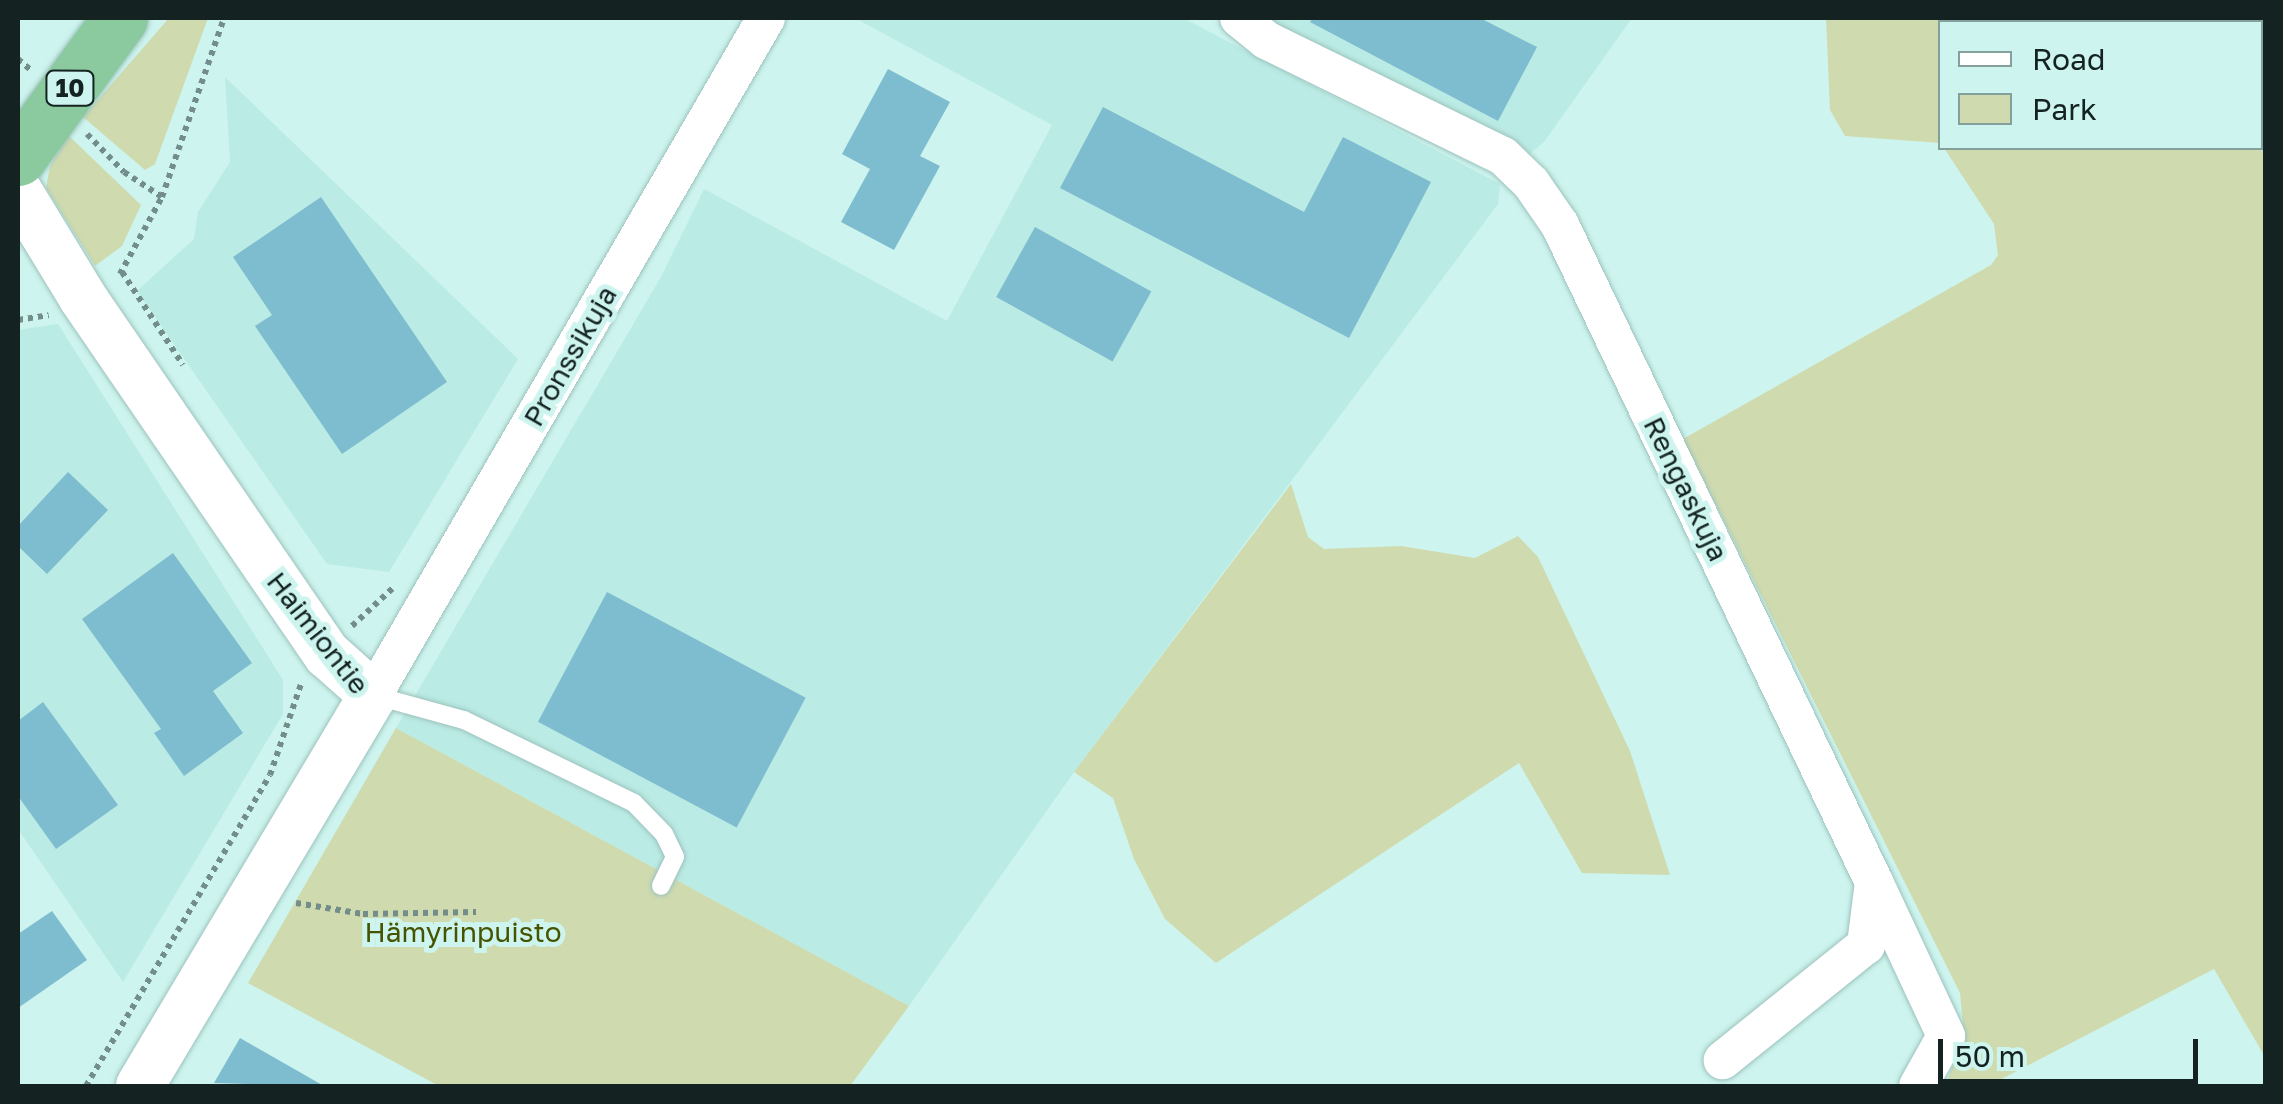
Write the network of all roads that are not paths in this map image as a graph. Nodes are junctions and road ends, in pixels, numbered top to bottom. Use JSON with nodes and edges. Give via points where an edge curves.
{"nodes":[{"id":1,"x":120,"y":18,"type":"edge"},
{"id":2,"x":766,"y":18,"type":"edge"},
{"id":3,"x":1239,"y":18,"type":"edge"},
{"id":4,"x":18,"y":158,"type":"edge"},
{"id":5,"x":18,"y":191,"type":"edge"},
{"id":6,"x":373,"y":695,"type":"junction"},
{"id":7,"x":1874,"y":882,"type":"junction"},
{"id":8,"x":661,"y":886,"type":"dead end"},
{"id":9,"x":1723,"y":1060,"type":"dead end"},
{"id":10,"x":140,"y":1086,"type":"edge"},
{"id":11,"x":1918,"y":1086,"type":"edge"}],
"edges":[{"from":1,"to":4,"type":"highway","number":"10"},
{"from":2,"to":6,"type":"street","name":"Pronssikuja"},
{"from":3,"to":7,"type":"street","name":"Rengaskuja","via":[[1266,40],[1503,156],[1531,184],[1560,225]]},
{"from":5,"to":6,"type":"street","name":"Haimiontie","via":[[82,298],[327,654]]},
{"from":6,"to":8,"type":"lane","via":[[464,720],[634,803],[664,834],[675,857]]},
{"from":6,"to":10,"type":"street","name":"Haimiontie"},
{"from":7,"to":9,"type":"street","via":[[1866,945]]},
{"from":7,"to":11,"type":"street","name":"Rengaskuja","via":[[1946,1036]]}]}
